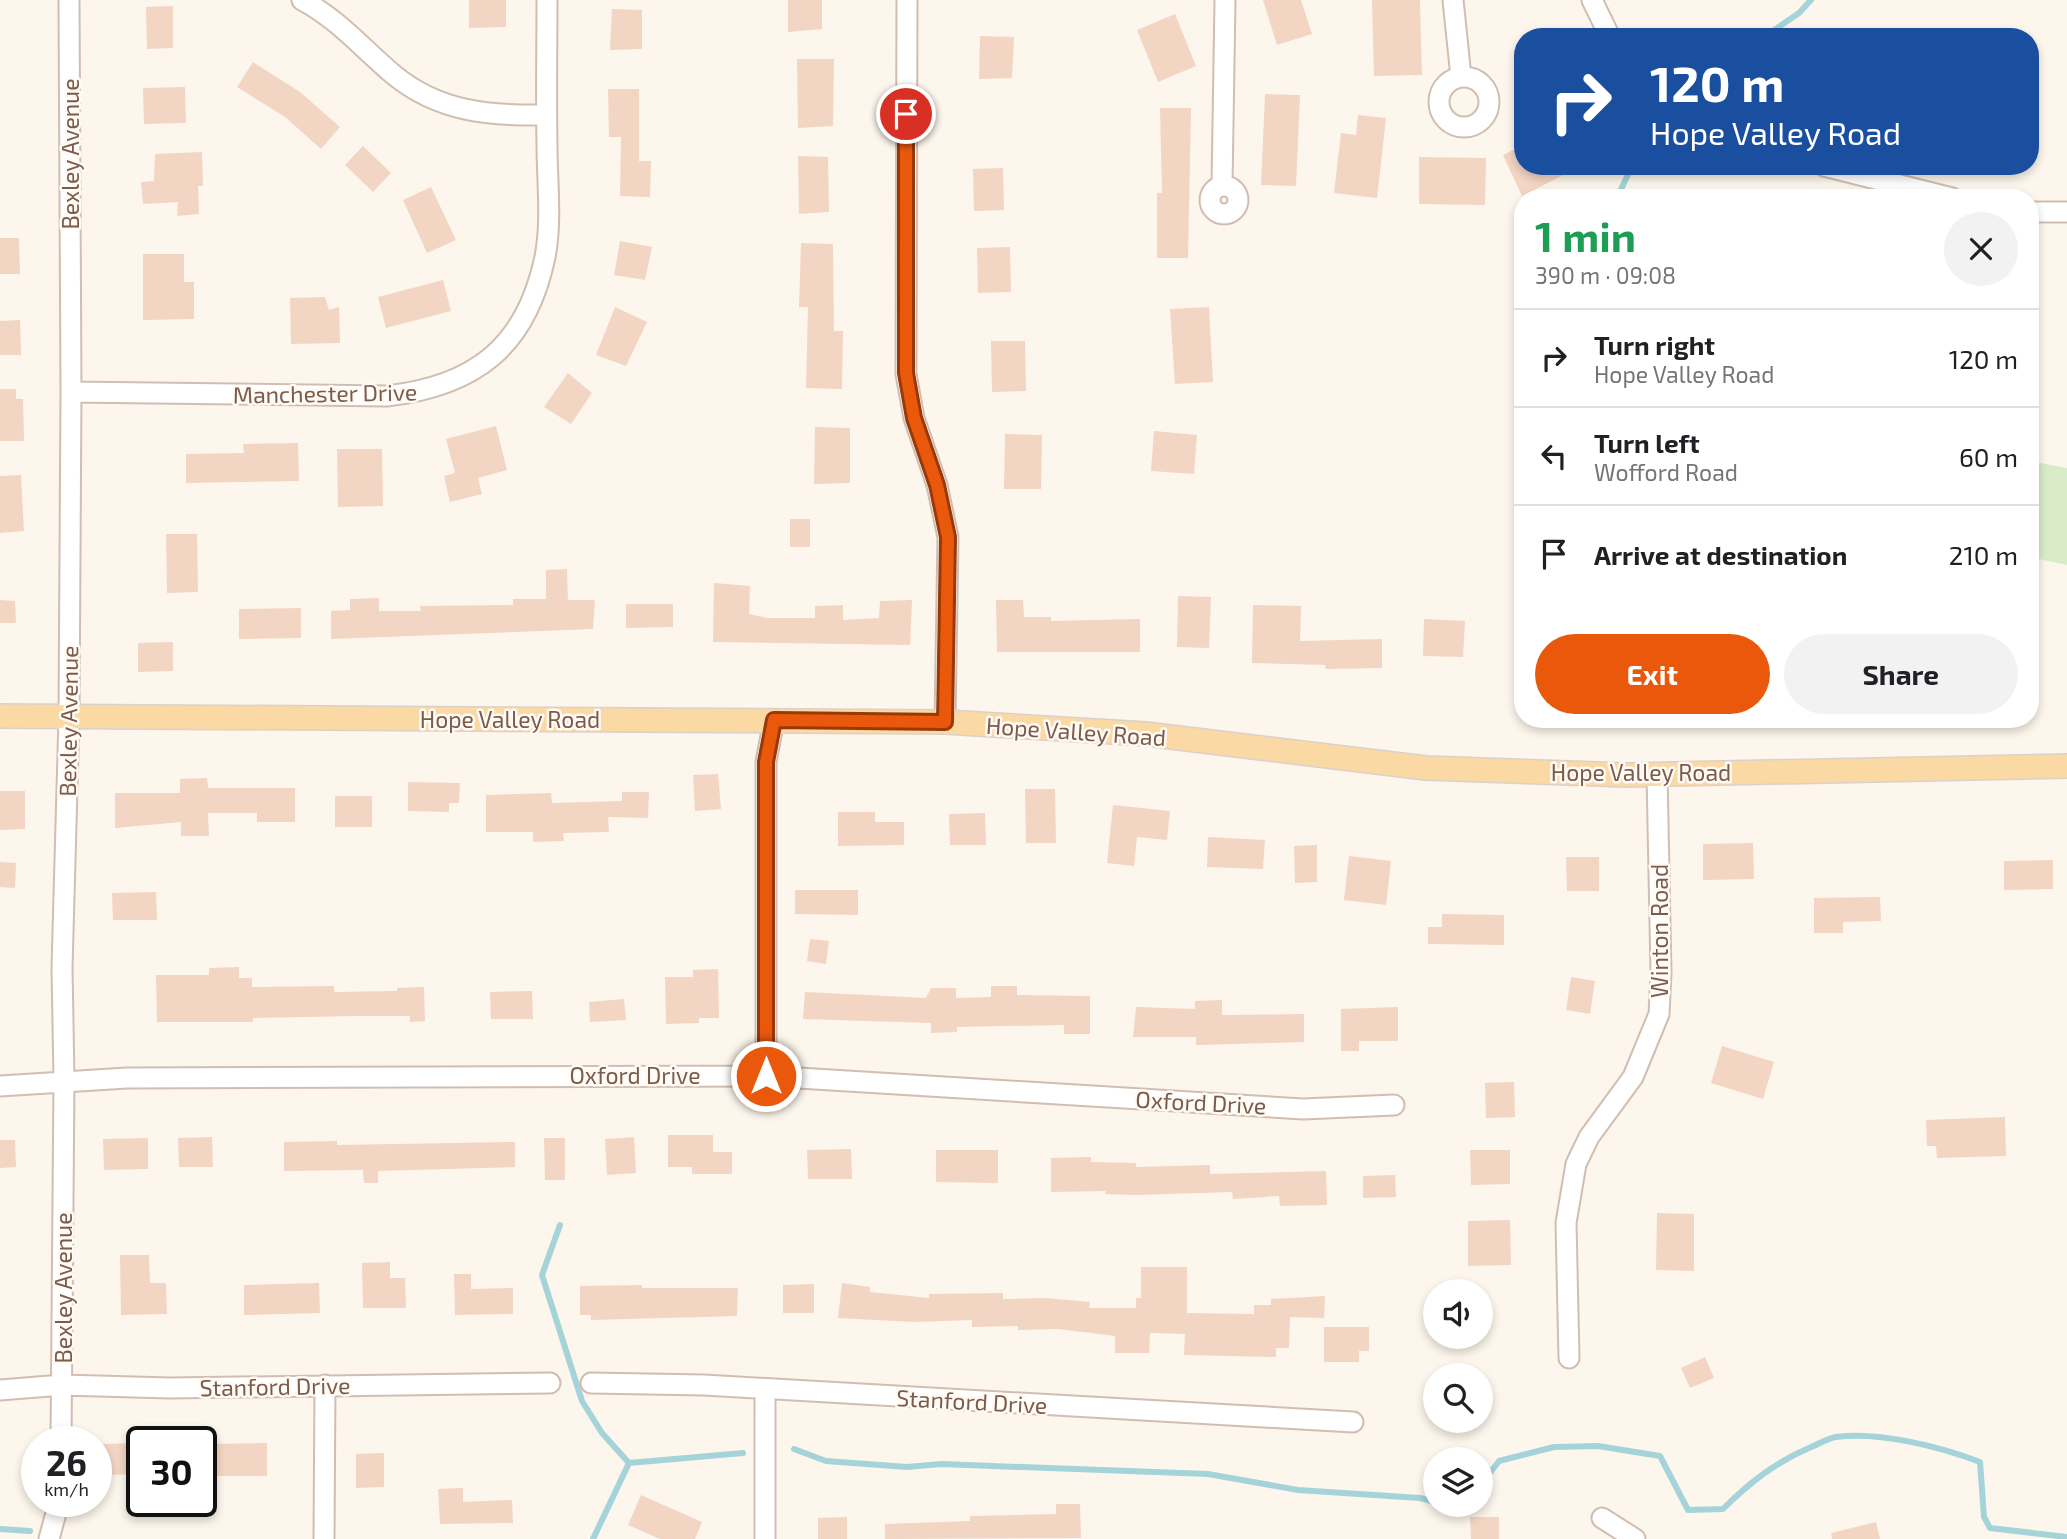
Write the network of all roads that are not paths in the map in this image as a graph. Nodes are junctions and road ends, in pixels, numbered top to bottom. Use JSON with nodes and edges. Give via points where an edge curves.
{"nodes":[{"id":1,"x":69,"y":0,"type":"edge"},
{"id":2,"x":302,"y":0,"type":"edge"},
{"id":3,"x":547,"y":0,"type":"edge"},
{"id":4,"x":907,"y":0,"type":"edge"},
{"id":5,"x":1225,"y":0,"type":"edge"},
{"id":6,"x":1452,"y":0,"type":"edge"},
{"id":7,"x":1592,"y":0,"type":"edge"},
{"id":8,"x":1606,"y":28,"type":"edge"},
{"id":9,"x":1461,"y":77,"type":"dead end"},
{"id":10,"x":546,"y":114,"type":"junction"},
{"id":11,"x":1860,"y":175,"type":"edge"},
{"id":12,"x":1222,"y":186,"type":"dead end"},
{"id":13,"x":1916,"y":189,"type":"edge"},
{"id":14,"x":2039,"y":212,"type":"edge"},
{"id":15,"x":2067,"y":212,"type":"edge"},
{"id":16,"x":71,"y":392,"type":"junction"},
{"id":17,"x":0,"y":716,"type":"edge"},
{"id":18,"x":69,"y":717,"type":"junction"},
{"id":19,"x":774,"y":720,"type":"junction"},
{"id":20,"x":945,"y":722,"type":"junction"},
{"id":21,"x":2067,"y":766,"type":"edge"},
{"id":22,"x":1657,"y":774,"type":"junction"},
{"id":23,"x":766,"y":1076,"type":"junction"},
{"id":24,"x":64,"y":1080,"type":"junction"},
{"id":25,"x":0,"y":1086,"type":"edge"},
{"id":26,"x":1394,"y":1105,"type":"dead end"},
{"id":27,"x":1569,"y":1358,"type":"dead end"},
{"id":28,"x":550,"y":1383,"type":"dead end"},
{"id":29,"x":591,"y":1383,"type":"dead end"},
{"id":30,"x":62,"y":1385,"type":"junction"},
{"id":31,"x":325,"y":1385,"type":"junction"},
{"id":32,"x":765,"y":1389,"type":"junction"},
{"id":33,"x":0,"y":1390,"type":"edge"},
{"id":34,"x":1353,"y":1422,"type":"dead end"},
{"id":35,"x":61,"y":1426,"type":"edge"},
{"id":36,"x":55,"y":1517,"type":"edge"},
{"id":37,"x":1602,"y":1518,"type":"dead end"},
{"id":38,"x":49,"y":1539,"type":"edge"},
{"id":39,"x":324,"y":1539,"type":"edge"},
{"id":40,"x":765,"y":1539,"type":"edge"},
{"id":41,"x":1635,"y":1539,"type":"edge"}],
"edges":[{"from":1,"to":16,"type":"street","name":"Bexley Avenue"},
{"from":2,"to":10,"type":"street","via":[[355,37],[393,74],[440,104],[475,113]]},
{"from":3,"to":10,"type":"street","name":"Manchester Drive"},
{"from":4,"to":20,"type":"street","via":[[906,373],[948,537]]},
{"from":5,"to":12,"type":"street"},
{"from":6,"to":9,"type":"street"},
{"from":7,"to":8,"type":"street"},
{"from":10,"to":16,"type":"street","name":"Manchester Drive","via":[[545,255],[532,303],[510,338],[486,363],[461,378],[427,391],[387,396]]},
{"from":11,"to":13,"type":"street"},
{"from":14,"to":15,"type":"street"},
{"from":16,"to":18,"type":"street","name":"Bexley Avenue"},
{"from":17,"to":18,"type":"main road","name":"Hope Valley Road"},
{"from":18,"to":19,"type":"main road","name":"Hope Valley Road"},
{"from":18,"to":24,"type":"street","name":"Bexley Avenue","via":[[62,968]]},
{"from":19,"to":20,"type":"main road","name":"Hope Valley Road"},
{"from":19,"to":23,"type":"street","via":[[766,762]]},
{"from":20,"to":22,"type":"main road","name":"Hope Valley Road","via":[[1146,734],[1426,768]]},
{"from":21,"to":22,"type":"main road","name":"Hope Valley Road"},
{"from":22,"to":27,"type":"street","name":"Winton Road","via":[[1658,1014],[1641,1063],[1589,1136],[1576,1164],[1566,1223]]},
{"from":23,"to":24,"type":"street","name":"Oxford Drive"},
{"from":23,"to":26,"type":"street","name":"Oxford Drive","via":[[1303,1109]]},
{"from":24,"to":25,"type":"street","name":"Oxford Drive"},
{"from":24,"to":30,"type":"street","name":"Bexley Avenue"},
{"from":28,"to":31,"type":"street","name":"Stanford Drive"},
{"from":29,"to":32,"type":"street","name":"Stanford Drive"},
{"from":30,"to":31,"type":"street","name":"Stanford Drive"},
{"from":30,"to":33,"type":"street","name":"Stanford Drive"},
{"from":30,"to":35,"type":"street","name":"Bexley Avenue"},
{"from":31,"to":39,"type":"street"},
{"from":32,"to":34,"type":"street","name":"Stanford Drive"},
{"from":32,"to":40,"type":"street"},
{"from":36,"to":38,"type":"street"},
{"from":37,"to":41,"type":"street"}]}
